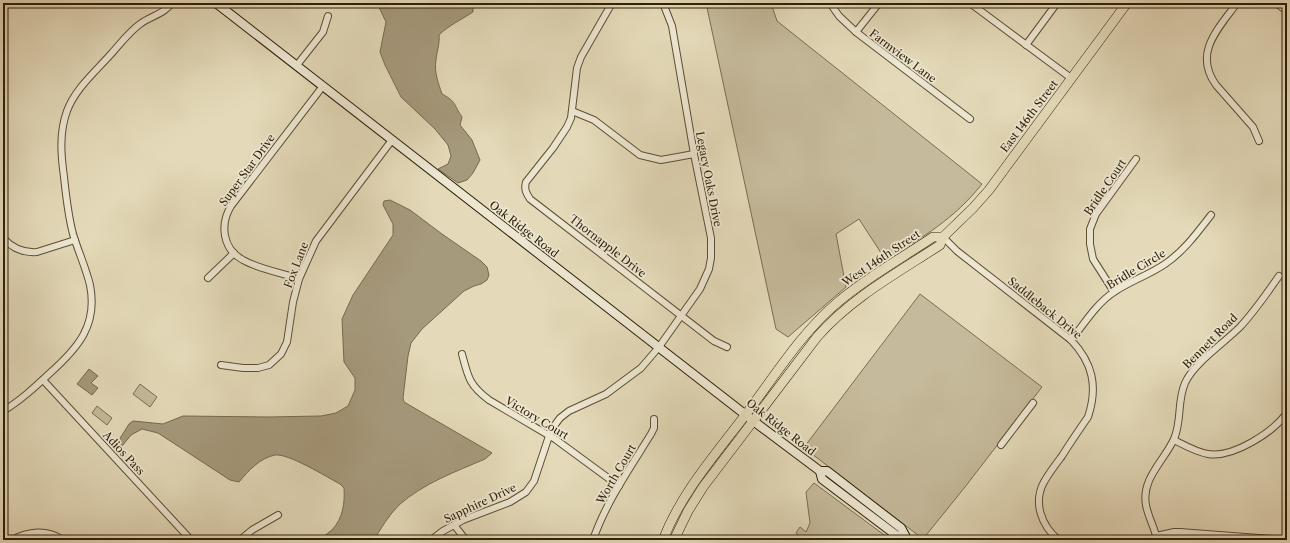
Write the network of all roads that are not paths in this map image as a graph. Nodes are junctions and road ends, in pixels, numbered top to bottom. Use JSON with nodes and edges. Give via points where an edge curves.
{"nodes":[{"id":1,"x":172,"y":3,"type":"edge"},
{"id":2,"x":216,"y":3,"type":"edge"},
{"id":3,"x":612,"y":3,"type":"edge"},
{"id":4,"x":663,"y":3,"type":"edge"},
{"id":5,"x":830,"y":3,"type":"edge"},
{"id":6,"x":879,"y":3,"type":"edge"},
{"id":7,"x":970,"y":3,"type":"edge"},
{"id":8,"x":1057,"y":3,"type":"edge"},
{"id":9,"x":1127,"y":3,"type":"edge"},
{"id":10,"x":1236,"y":3,"type":"edge"},
{"id":11,"x":1276,"y":3,"type":"edge"},
{"id":12,"x":1287,"y":11,"type":"edge"},
{"id":13,"x":328,"y":16,"type":"dead end"},
{"id":14,"x":856,"y":32,"type":"junction"},
{"id":15,"x":1026,"y":45,"type":"junction"},
{"id":16,"x":297,"y":65,"type":"junction"},
{"id":17,"x":1072,"y":78,"type":"junction"},
{"id":18,"x":323,"y":86,"type":"junction"},
{"id":19,"x":572,"y":111,"type":"junction"},
{"id":20,"x":970,"y":119,"type":"dead end"},
{"id":21,"x":392,"y":140,"type":"junction"},
{"id":22,"x":1259,"y":141,"type":"dead end"},
{"id":23,"x":694,"y":154,"type":"junction"},
{"id":24,"x":1136,"y":159,"type":"dead end"},
{"id":25,"x":1211,"y":215,"type":"dead end"},
{"id":26,"x":943,"y":237,"type":"junction"},
{"id":27,"x":3,"y":238,"type":"edge"},
{"id":28,"x":75,"y":240,"type":"junction"},
{"id":29,"x":234,"y":253,"type":"junction"},
{"id":30,"x":1279,"y":276,"type":"dead end"},
{"id":31,"x":208,"y":278,"type":"dead end"},
{"id":32,"x":299,"y":279,"type":"junction"},
{"id":33,"x":1114,"y":292,"type":"junction"},
{"id":34,"x":681,"y":316,"type":"junction"},
{"id":35,"x":1071,"y":340,"type":"junction"},
{"id":36,"x":659,"y":347,"type":"junction"},
{"id":37,"x":727,"y":347,"type":"dead end"},
{"id":38,"x":462,"y":354,"type":"dead end"},
{"id":39,"x":221,"y":365,"type":"dead end"},
{"id":40,"x":43,"y":380,"type":"junction"},
{"id":41,"x":1033,"y":403,"type":"dead end"},
{"id":42,"x":3,"y":411,"type":"edge"},
{"id":43,"x":1287,"y":413,"type":"edge"},
{"id":44,"x":746,"y":414,"type":"junction"},
{"id":45,"x":654,"y":419,"type":"dead end"},
{"id":46,"x":754,"y":420,"type":"junction"},
{"id":47,"x":549,"y":435,"type":"junction"},
{"id":48,"x":1174,"y":440,"type":"junction"},
{"id":49,"x":1001,"y":445,"type":"dead end"},
{"id":50,"x":619,"y":486,"type":"junction"},
{"id":51,"x":278,"y":515,"type":"dead end"},
{"id":52,"x":454,"y":525,"type":"junction"},
{"id":53,"x":1156,"y":538,"type":"edge"},
{"id":54,"x":908,"y":539,"type":"edge"},
{"id":55,"x":12,"y":540,"type":"edge"},
{"id":56,"x":63,"y":540,"type":"edge"},
{"id":57,"x":191,"y":540,"type":"edge"},
{"id":58,"x":240,"y":540,"type":"edge"},
{"id":59,"x":431,"y":540,"type":"edge"},
{"id":60,"x":466,"y":540,"type":"edge"},
{"id":61,"x":593,"y":540,"type":"edge"},
{"id":62,"x":663,"y":540,"type":"edge"},
{"id":63,"x":674,"y":540,"type":"edge"},
{"id":64,"x":1059,"y":540,"type":"edge"},
{"id":65,"x":1285,"y":540,"type":"edge"}],
"edges":[{"from":1,"to":28,"type":"street","via":[[166,10],[132,31],[80,88],[66,112],[61,132],[62,160]]},
{"from":2,"to":16,"type":"street","name":"Oak Ridge Road"},
{"from":3,"to":19,"type":"street","via":[[581,57],[577,68]]},
{"from":4,"to":23,"type":"street","name":"Legacy Oaks Drive","via":[[672,26]]},
{"from":5,"to":14,"type":"street","name":"Farmview Lane"},
{"from":6,"to":14,"type":"street"},
{"from":7,"to":15,"type":"street"},
{"from":8,"to":15,"type":"street"},
{"from":9,"to":17,"type":"main road","name":"East 146th Street"},
{"from":10,"to":22,"type":"street","via":[[1211,38],[1207,52],[1207,68],[1216,85],[1253,127]]},
{"from":11,"to":12,"type":"street"},
{"from":13,"to":16,"type":"street","via":[[323,32]]},
{"from":14,"to":20,"type":"street","name":"Farmview Lane"},
{"from":15,"to":17,"type":"street"},
{"from":16,"to":18,"type":"street","name":"Oak Ridge Road"},
{"from":17,"to":26,"type":"main road","name":"East 146th Street","via":[[983,197]]},
{"from":18,"to":21,"type":"street","name":"Oak Ridge Road"},
{"from":18,"to":29,"type":"street","name":"Super Star Drive","via":[[228,211],[224,233],[227,244]]},
{"from":19,"to":23,"type":"street","via":[[594,120],[640,155],[661,160]]},
{"from":19,"to":34,"type":"street","name":"Thornapple Drive","via":[[563,134],[526,182],[525,190],[530,199]]},
{"from":21,"to":32,"type":"street","name":"Fox Lane","via":[[322,232]]},
{"from":21,"to":36,"type":"street","name":"Oak Ridge Road"},
{"from":23,"to":34,"type":"street","name":"Legacy Oaks Drive","via":[[711,238],[711,258],[705,280]]},
{"from":24,"to":33,"type":"street","name":"Bridle Court","via":[[1096,214],[1090,229],[1094,259]]},
{"from":25,"to":33,"type":"street","name":"Bridle Circle","via":[[1173,259]]},
{"from":26,"to":35,"type":"street","name":"Saddleback Drive","via":[[957,251]]},
{"from":26,"to":44,"type":"main road","name":"West 146th Street","via":[[933,237],[834,305],[803,338]]},
{"from":26,"to":46,"type":"main road","name":"West 146th Street","via":[[940,245],[863,295],[831,322],[811,344]]},
{"from":27,"to":28,"type":"street","via":[[16,248],[32,252]]},
{"from":28,"to":40,"type":"street","via":[[90,285],[91,314],[79,343]]},
{"from":29,"to":31,"type":"street"},
{"from":29,"to":32,"type":"street","name":"Super Star Drive","via":[[248,263]]},
{"from":30,"to":48,"type":"street","name":"Bennett Road","via":[[1241,326],[1189,376],[1182,391],[1179,422]]},
{"from":32,"to":39,"type":"street","name":"Fox Lane","via":[[286,346],[278,358],[269,365],[258,368]]},
{"from":33,"to":35,"type":"street","name":"Bridle Circle","via":[[1100,304]]},
{"from":34,"to":36,"type":"street","name":"Legacy Oaks Drive"},
{"from":34,"to":37,"type":"street","name":"Thornapple Drive","via":[[714,341]]},
{"from":35,"to":64,"type":"street","name":"Saddleback Drive","via":[[1084,355],[1090,370],[1093,397],[1088,417],[1047,476],[1041,489],[1041,517],[1047,528]]},
{"from":36,"to":44,"type":"street","name":"Oak Ridge Road"},
{"from":36,"to":47,"type":"street","name":"Sapphire Drive","via":[[641,368],[606,394],[569,411],[560,418]]},
{"from":38,"to":47,"type":"street","name":"Victory Court","via":[[470,383],[481,394]]},
{"from":40,"to":42,"type":"street"},
{"from":40,"to":57,"type":"street","name":"Adios Pass"},
{"from":41,"to":49,"type":"street"},
{"from":43,"to":48,"type":"street","via":[[1273,428],[1230,453],[1201,453]]},
{"from":44,"to":46,"type":"street","name":"Oak Ridge Road"},
{"from":44,"to":62,"type":"main road","name":"West 146th Street","via":[[687,493]]},
{"from":45,"to":50,"type":"street","name":"Worth Court","via":[[651,434]]},
{"from":46,"to":54,"type":"street","name":"Oak Ridge Road","via":[[820,471],[828,471],[901,528]]},
{"from":46,"to":63,"type":"main road","name":"West 146th Street","via":[[696,497]]},
{"from":47,"to":50,"type":"street","name":"Victory Court"},
{"from":47,"to":52,"type":"street","name":"Sapphire Drive","via":[[534,481],[526,492],[510,502]]},
{"from":48,"to":53,"type":"street","name":"Bennett Road","via":[[1152,475],[1146,490],[1146,506]]},
{"from":50,"to":61,"type":"street","name":"Worth Court"},
{"from":51,"to":58,"type":"street"},
{"from":52,"to":59,"type":"street","name":"Sapphire Drive"},
{"from":52,"to":60,"type":"street"},
{"from":53,"to":65,"type":"street","via":[[1180,532]]},
{"from":55,"to":56,"type":"street","via":[[30,532],[38,532],[54,535]]}]}
